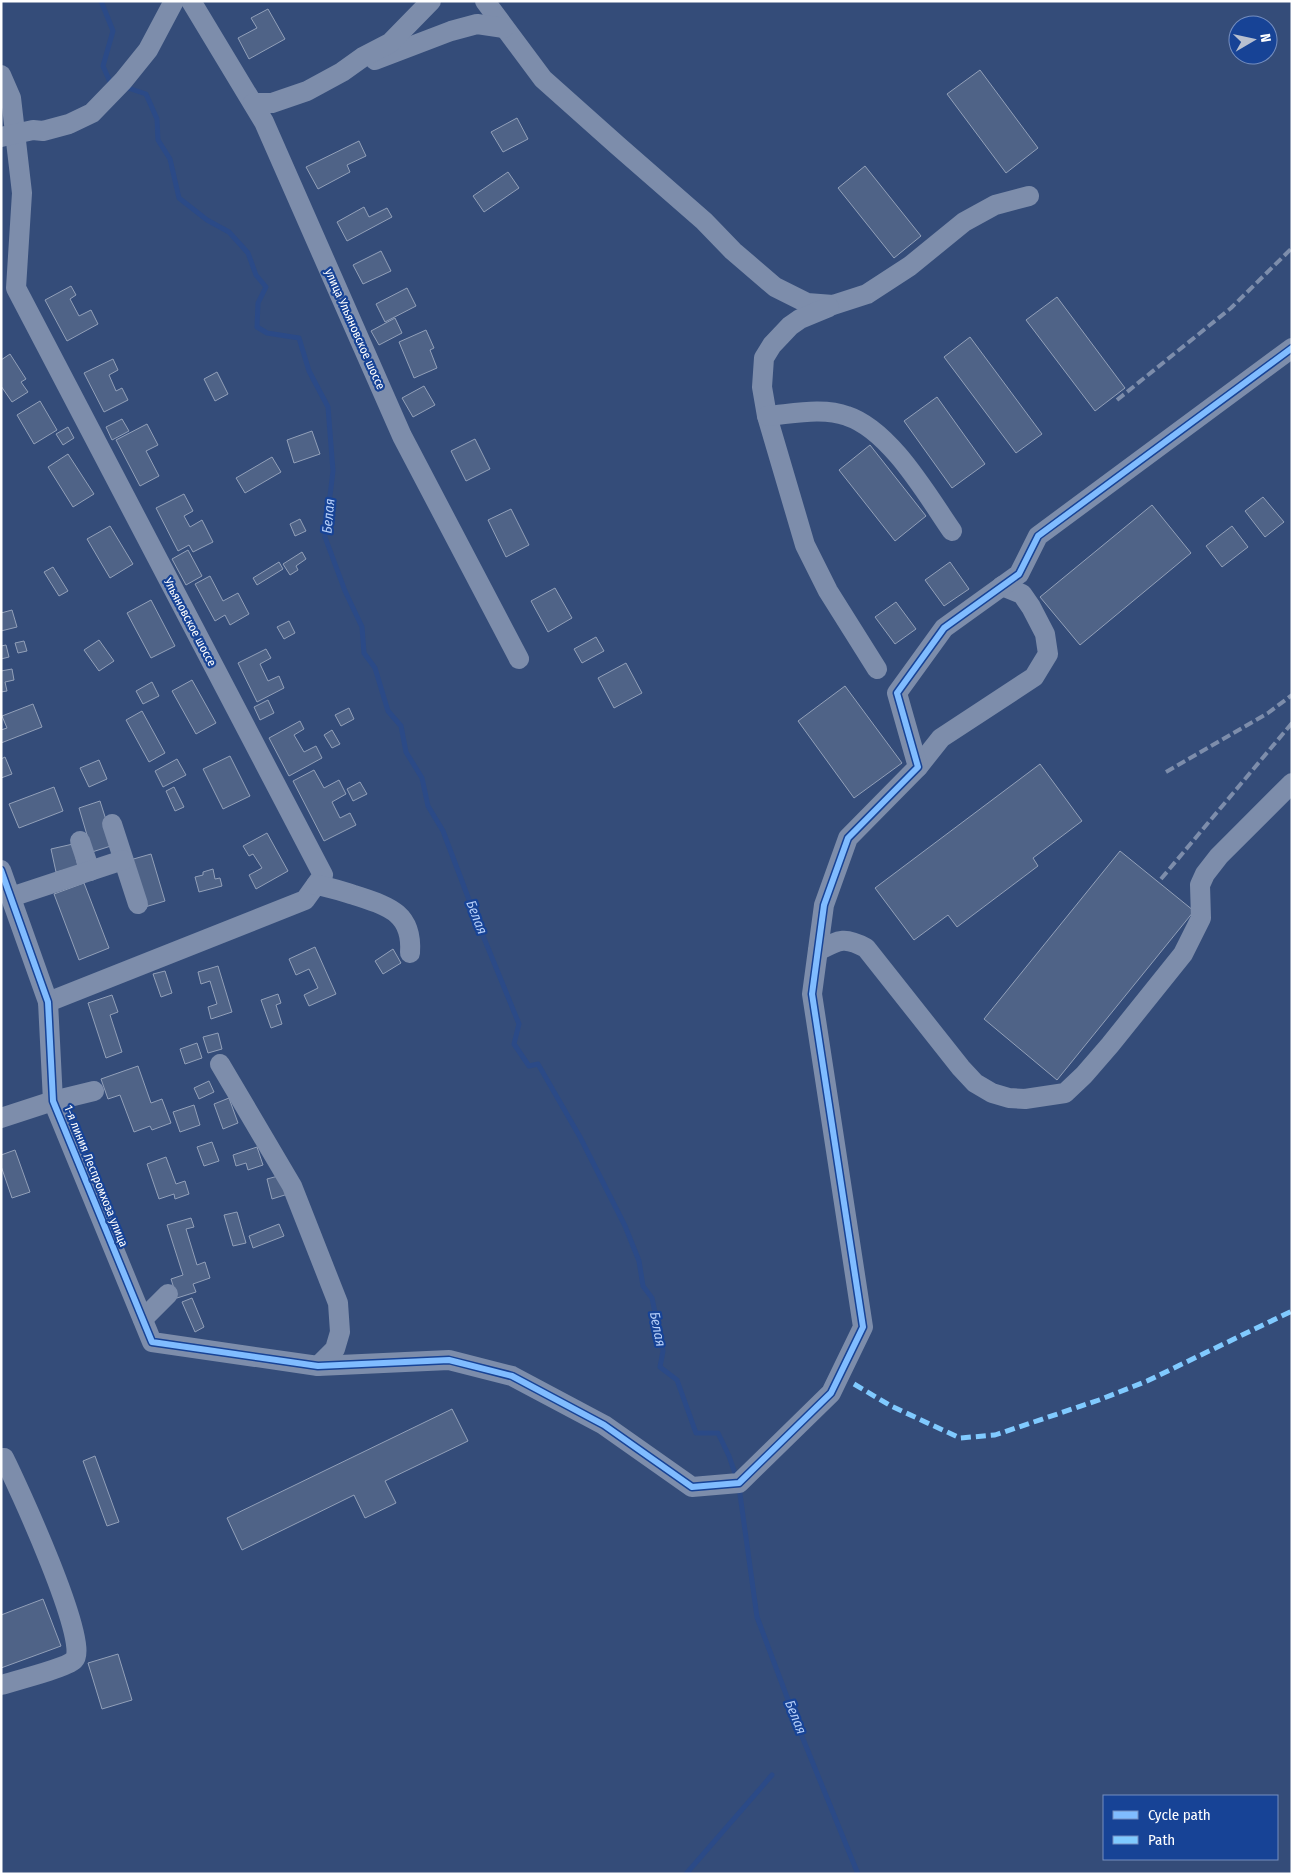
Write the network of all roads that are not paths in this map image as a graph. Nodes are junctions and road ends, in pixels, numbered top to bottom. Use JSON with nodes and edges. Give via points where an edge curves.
{"nodes":[{"id":1,"x":174,"y":1,"type":"edge"},
{"id":2,"x":191,"y":1,"type":"edge"},
{"id":3,"x":431,"y":1,"type":"edge"},
{"id":4,"x":485,"y":1,"type":"edge"},
{"id":5,"x":504,"y":28,"type":"junction"},
{"id":6,"x":347,"y":69,"type":"junction"},
{"id":7,"x":1,"y":75,"type":"edge"},
{"id":8,"x":253,"y":103,"type":"junction"},
{"id":9,"x":8,"y":136,"type":"edge"},
{"id":10,"x":1029,"y":196,"type":"dead end"},
{"id":11,"x":1,"y":260,"type":"edge"},
{"id":12,"x":16,"y":288,"type":"junction"},
{"id":13,"x":833,"y":305,"type":"junction"},
{"id":14,"x":1292,"y":348,"type":"edge"},
{"id":15,"x":767,"y":416,"type":"junction"},
{"id":16,"x":952,"y":531,"type":"dead end"},
{"id":17,"x":1002,"y":586,"type":"junction"},
{"id":18,"x":519,"y":658,"type":"dead end"},
{"id":19,"x":877,"y":669,"type":"dead end"},
{"id":20,"x":918,"y":766,"type":"junction"},
{"id":21,"x":1292,"y":783,"type":"edge"},
{"id":22,"x":112,"y":824,"type":"dead end"},
{"id":23,"x":80,"y":842,"type":"dead end"},
{"id":24,"x":124,"y":860,"type":"junction"},
{"id":25,"x":1,"y":870,"type":"edge"},
{"id":26,"x":90,"y":871,"type":"junction"},
{"id":27,"x":316,"y":885,"type":"junction"},
{"id":28,"x":11,"y":897,"type":"junction"},
{"id":29,"x":138,"y":904,"type":"dead end"},
{"id":30,"x":818,"y":950,"type":"junction"},
{"id":31,"x":410,"y":953,"type":"dead end"},
{"id":32,"x":48,"y":1002,"type":"junction"},
{"id":33,"x":220,"y":1064,"type":"dead end"},
{"id":34,"x":94,"y":1091,"type":"dead end"},
{"id":35,"x":53,"y":1101,"type":"junction"},
{"id":36,"x":1,"y":1118,"type":"edge"},
{"id":37,"x":168,"y":1294,"type":"dead end"},
{"id":38,"x":143,"y":1319,"type":"junction"},
{"id":39,"x":318,"y":1366,"type":"junction"},
{"id":40,"x":1,"y":1458,"type":"edge"},
{"id":41,"x":1,"y":1685,"type":"edge"}],
"edges":[{"from":1,"to":9,"type":"street","via":[[148,50],[92,113],[44,131]]},
{"from":2,"to":8,"type":"street","name":"улица Ульяновское шоссе"},
{"from":3,"to":6,"type":"street","via":[[390,43]]},
{"from":4,"to":5,"type":"street"},
{"from":5,"to":6,"type":"street","via":[[477,24]]},
{"from":5,"to":13,"type":"street","via":[[543,79],[775,287],[807,303]]},
{"from":6,"to":8,"type":"street","via":[[307,91],[272,103]]},
{"from":7,"to":9,"type":"street","via":[[11,98]]},
{"from":8,"to":18,"type":"street","name":"улица Ульяновское шоссе","via":[[402,436]]},
{"from":9,"to":12,"type":"street","via":[[22,193]]},
{"from":10,"to":13,"type":"street","via":[[995,205],[964,222],[910,266],[867,294]]},
{"from":11,"to":12,"type":"street"},
{"from":12,"to":27,"type":"street","name":"Ульяновское шоссе","via":[[323,876]]},
{"from":13,"to":15,"type":"street","via":[[790,326],[764,358],[762,387]]},
{"from":14,"to":17,"type":"street","via":[[1038,536],[1018,574]]},
{"from":15,"to":16,"type":"street","via":[[822,412],[847,416],[873,429],[904,463]]},
{"from":15,"to":19,"type":"street","via":[[805,545],[828,591]]},
{"from":17,"to":20,"type":"street","via":[[944,628],[897,693]]},
{"from":17,"to":20,"type":"street","via":[[1022,594],[1031,607],[1044,634],[1048,654],[1034,678],[941,738]]},
{"from":20,"to":30,"type":"street","via":[[848,838],[824,904]]},
{"from":21,"to":30,"type":"street","via":[[1205,874],[1200,885],[1201,918],[1183,954],[1110,1045],[1065,1093],[1025,1100],[992,1093],[975,1083],[961,1068],[866,948],[850,940],[836,941]]},
{"from":22,"to":24,"type":"street"},
{"from":23,"to":26,"type":"street"},
{"from":24,"to":26,"type":"street"},
{"from":24,"to":29,"type":"street"},
{"from":25,"to":28,"type":"street","name":"1-я линия Леспромхоза улица"},
{"from":26,"to":28,"type":"street"},
{"from":27,"to":31,"type":"street","via":[[381,904],[400,915],[408,929]]},
{"from":27,"to":32,"type":"street","via":[[305,900]]},
{"from":28,"to":32,"type":"street","name":"1-я линия Леспромхоза улица"},
{"from":30,"to":39,"type":"street","via":[[812,994],[863,1327],[831,1393],[739,1483],[692,1488],[604,1425],[512,1376],[449,1360]]},
{"from":32,"to":35,"type":"street","name":"1-я линия Леспромхоза улица"},
{"from":33,"to":39,"type":"street","via":[[292,1186],[338,1303],[340,1332],[335,1348]]},
{"from":34,"to":35,"type":"street"},
{"from":35,"to":36,"type":"street"},
{"from":35,"to":38,"type":"street","name":"1-я линия Леспромхоза улица"},
{"from":37,"to":38,"type":"street"},
{"from":38,"to":39,"type":"street","name":"1-я линия Леспромхоза улица","via":[[152,1342]]},
{"from":40,"to":41,"type":"street","via":[[4,1458],[22,1495],[69,1613],[77,1653],[74,1660],[63,1666]]}]}
